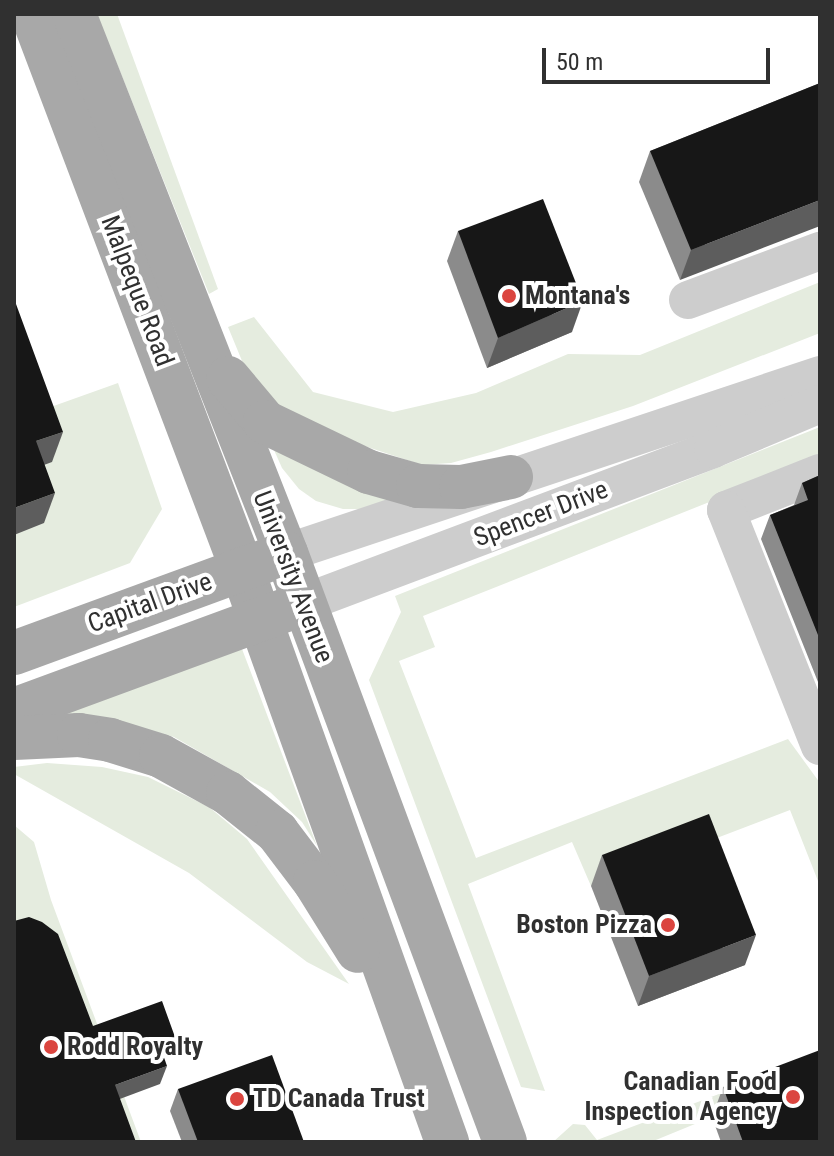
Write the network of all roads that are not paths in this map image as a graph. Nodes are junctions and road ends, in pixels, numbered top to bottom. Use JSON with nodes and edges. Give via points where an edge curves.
{"nodes":[{"id":1,"x":32,"y":14,"type":"edge"},
{"id":2,"x":74,"y":14,"type":"edge"},
{"id":3,"x":820,"y":251,"type":"edge"},
{"id":4,"x":168,"y":257,"type":"junction"},
{"id":5,"x":688,"y":300,"type":"dead end"},
{"id":6,"x":820,"y":375,"type":"edge"},
{"id":7,"x":820,"y":404,"type":"edge"},
{"id":8,"x":820,"y":473,"type":"edge"},
{"id":9,"x":511,"y":477,"type":"junction"},
{"id":10,"x":286,"y":553,"type":"junction"},
{"id":11,"x":242,"y":569,"type":"junction"},
{"id":12,"x":304,"y":603,"type":"junction"},
{"id":13,"x":260,"y":620,"type":"junction"},
{"id":14,"x":14,"y":653,"type":"edge"},
{"id":15,"x":14,"y":710,"type":"edge"},
{"id":16,"x":14,"y":738,"type":"edge"},
{"id":17,"x":820,"y":746,"type":"edge"},
{"id":18,"x":403,"y":1023,"type":"junction"},
{"id":19,"x":447,"y":1142,"type":"edge"},
{"id":20,"x":505,"y":1142,"type":"edge"}],
"edges":[{"from":1,"to":11,"type":"main road","name":"Malpeque Road"},
{"from":2,"to":4,"type":"main road","name":"University Avenue"},
{"from":3,"to":5,"type":"street"},
{"from":4,"to":9,"type":"main road","via":[[216,358],[238,394],[265,422],[369,472],[418,486],[461,487]]},
{"from":4,"to":10,"type":"main road","name":"University Avenue"},
{"from":6,"to":9,"type":"street","name":"Spencer Drive"},
{"from":7,"to":12,"type":"street","name":"Spencer Drive"},
{"from":8,"to":17,"type":"street","via":[[726,510]]},
{"from":9,"to":10,"type":"street","name":"Spencer Drive"},
{"from":10,"to":11,"type":"main road","name":"Capital Drive"},
{"from":10,"to":12,"type":"main road","name":"University Avenue"},
{"from":11,"to":13,"type":"main road","name":"University Avenue"},
{"from":11,"to":14,"type":"main road","name":"Capital Drive"},
{"from":12,"to":13,"type":"main road","name":"Spencer Drive"},
{"from":12,"to":20,"type":"main road","name":"University Avenue"},
{"from":13,"to":15,"type":"main road","name":"Capital Drive"},
{"from":13,"to":18,"type":"main road","name":"University Avenue"},
{"from":16,"to":18,"type":"main road","via":[[79,735],[110,740],[161,756],[228,793],[277,832],[315,882]]},
{"from":18,"to":19,"type":"main road","name":"University Avenue"}]}
